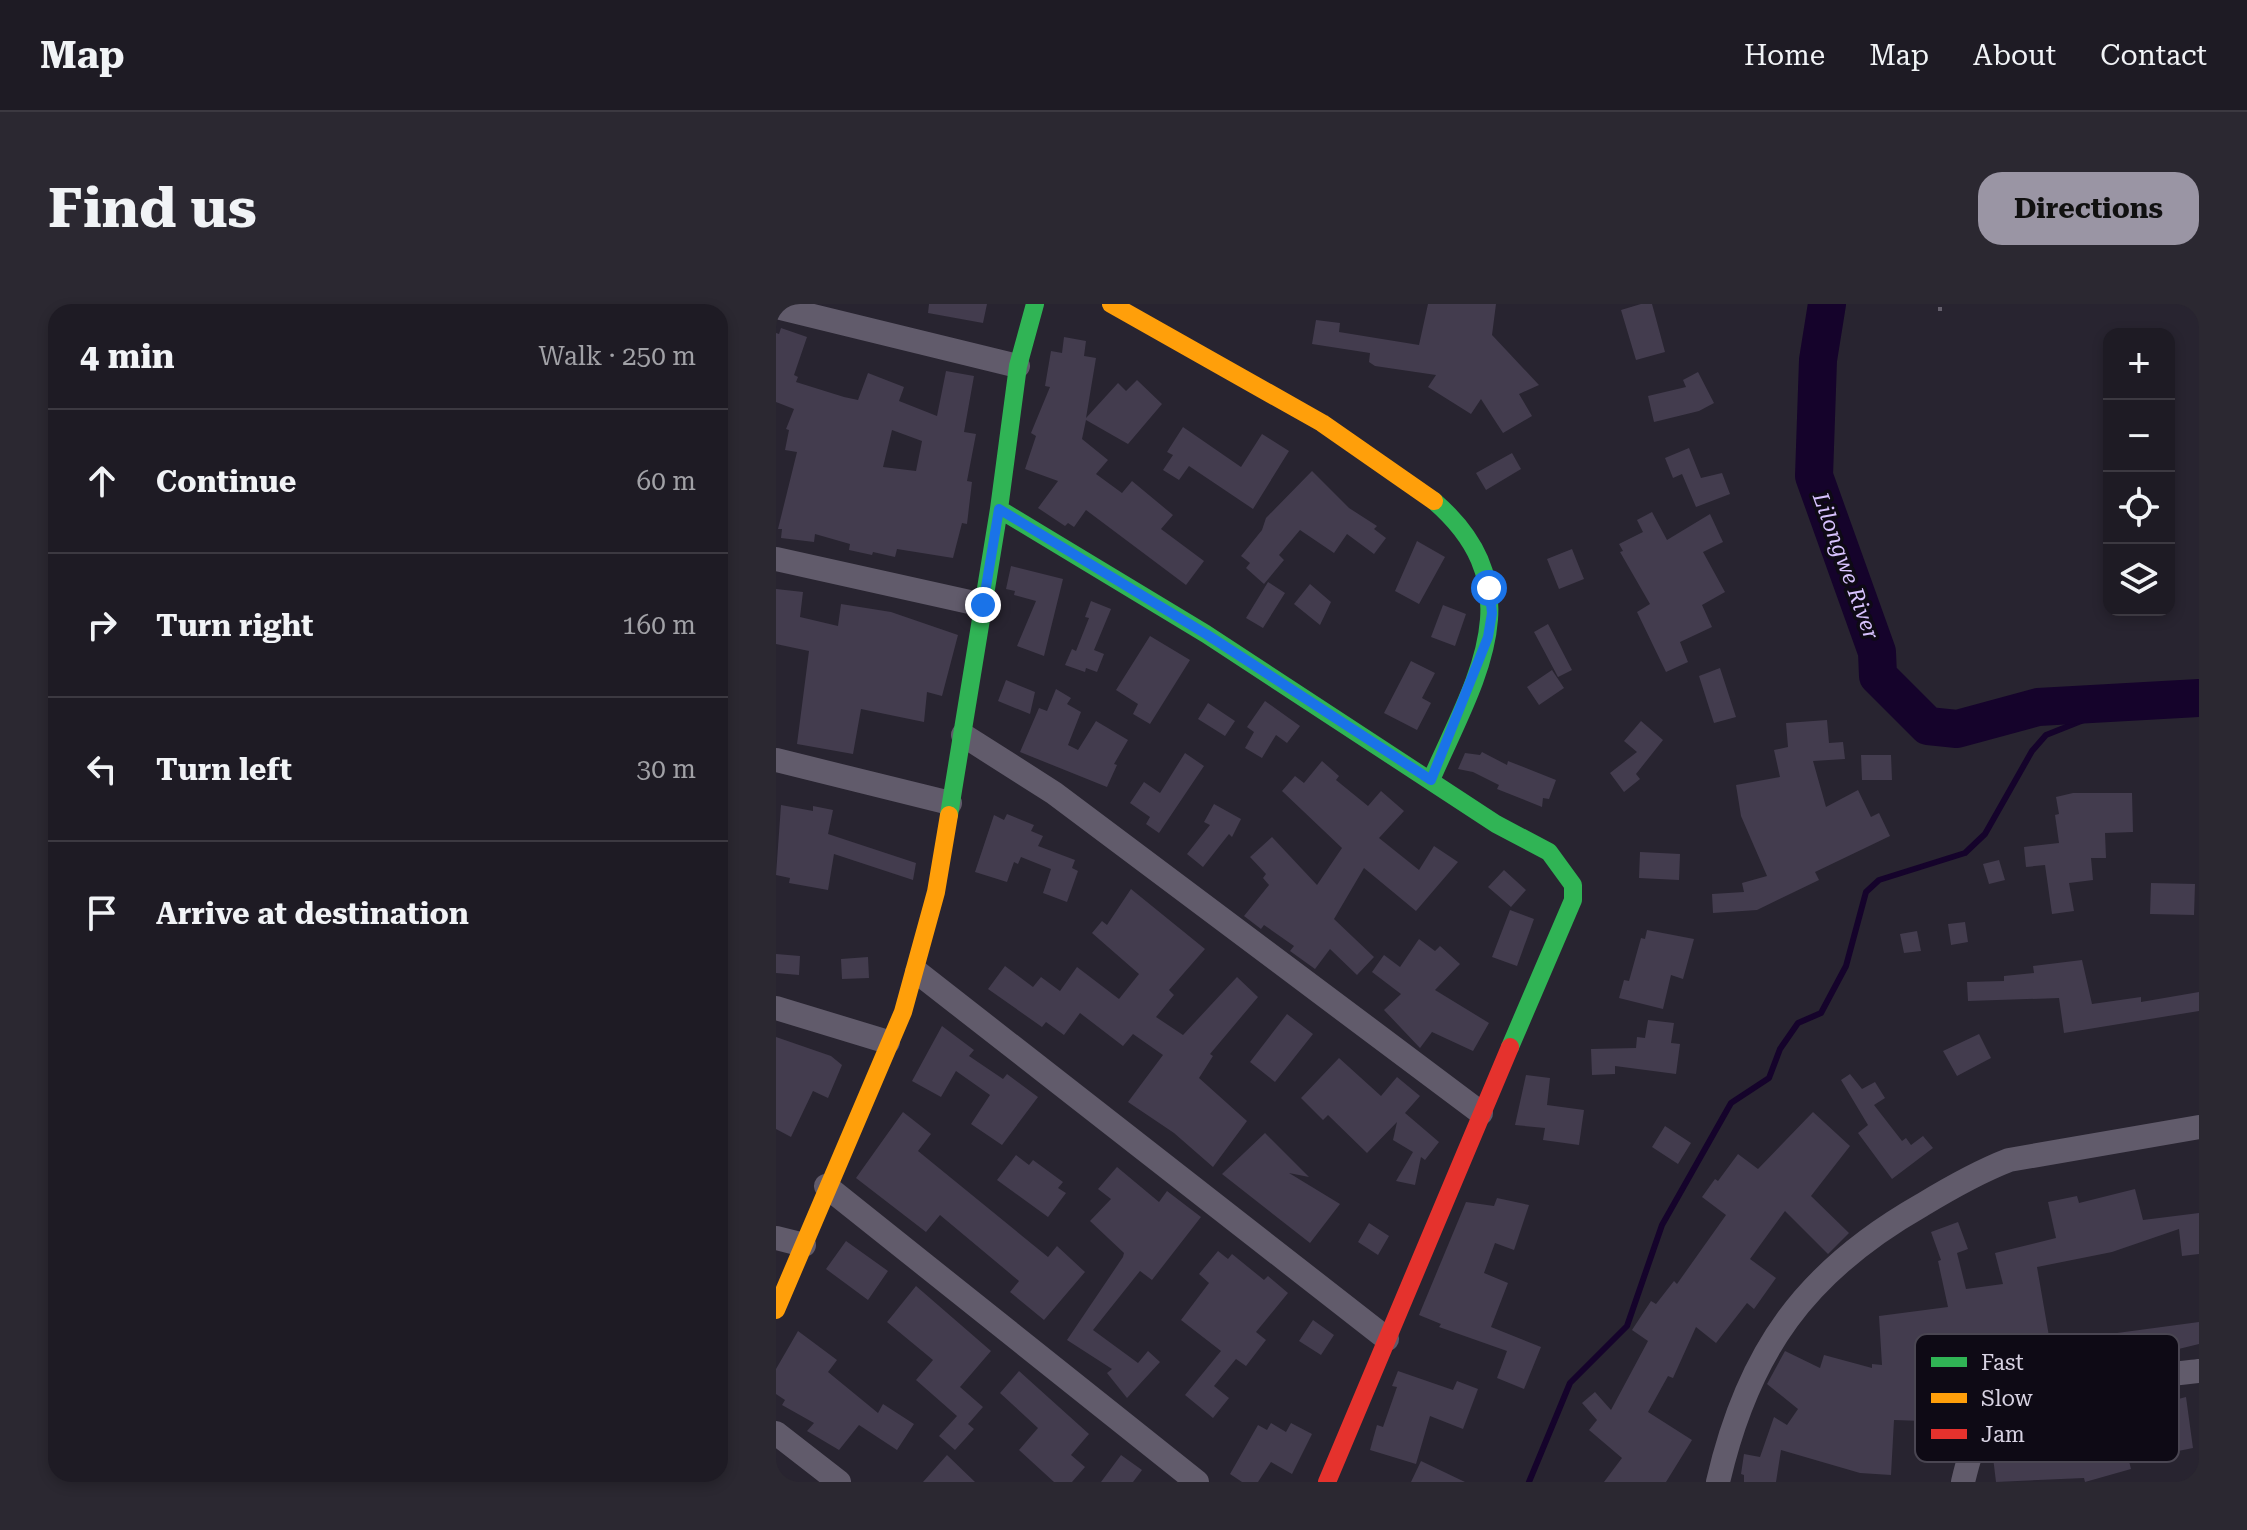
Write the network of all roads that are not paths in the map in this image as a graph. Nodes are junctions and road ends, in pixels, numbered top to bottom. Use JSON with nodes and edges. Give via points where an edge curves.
{"nodes":[{"id":1,"x":1035,"y":304,"type":"edge"},
{"id":2,"x":1111,"y":304,"type":"edge"},
{"id":3,"x":776,"y":307,"type":"edge"},
{"id":4,"x":1018,"y":366,"type":"junction"},
{"id":5,"x":999,"y":509,"type":"junction"},
{"id":6,"x":776,"y":559,"type":"edge"},
{"id":7,"x":983,"y":605,"type":"junction"},
{"id":8,"x":963,"y":735,"type":"junction"},
{"id":9,"x":776,"y":760,"type":"edge"},
{"id":10,"x":1431,"y":780,"type":"junction"},
{"id":11,"x":950,"y":803,"type":"junction"},
{"id":12,"x":917,"y":972,"type":"junction"},
{"id":13,"x":776,"y":1008,"type":"edge"},
{"id":14,"x":888,"y":1042,"type":"junction"},
{"id":15,"x":1481,"y":1113,"type":"junction"},
{"id":16,"x":2199,"y":1127,"type":"edge"},
{"id":17,"x":826,"y":1186,"type":"junction"},
{"id":18,"x":776,"y":1238,"type":"edge"},
{"id":19,"x":804,"y":1245,"type":"junction"},
{"id":20,"x":776,"y":1310,"type":"edge"},
{"id":21,"x":1387,"y":1339,"type":"junction"},
{"id":22,"x":2199,"y":1371,"type":"edge"},
{"id":23,"x":2179,"y":1374,"type":"edge"},
{"id":24,"x":776,"y":1433,"type":"edge"},
{"id":25,"x":1970,"y":1462,"type":"edge"},
{"id":26,"x":839,"y":1482,"type":"edge"},
{"id":27,"x":1197,"y":1482,"type":"edge"},
{"id":28,"x":1327,"y":1482,"type":"edge"},
{"id":29,"x":1718,"y":1482,"type":"edge"},
{"id":30,"x":1963,"y":1482,"type":"edge"}],
"edges":[{"from":1,"to":4,"type":"street"},
{"from":2,"to":10,"type":"street","via":[[1356,443],[1425,493],[1471,542],[1489,588],[1488,637]]},
{"from":3,"to":4,"type":"street"},
{"from":4,"to":5,"type":"street"},
{"from":5,"to":7,"type":"street"},
{"from":5,"to":10,"type":"street","via":[[1206,634]]},
{"from":6,"to":7,"type":"street"},
{"from":7,"to":8,"type":"street"},
{"from":8,"to":11,"type":"street"},
{"from":8,"to":15,"type":"street","via":[[1054,793]]},
{"from":9,"to":11,"type":"street"},
{"from":10,"to":15,"type":"street","via":[[1549,852],[1573,885],[1561,933]]},
{"from":11,"to":12,"type":"street"},
{"from":12,"to":14,"type":"street"},
{"from":12,"to":21,"type":"street"},
{"from":13,"to":14,"type":"street"},
{"from":14,"to":17,"type":"street"},
{"from":15,"to":21,"type":"street"},
{"from":16,"to":29,"type":"street","via":[[2009,1160],[1875,1231],[1789,1313],[1747,1388]]},
{"from":17,"to":19,"type":"street"},
{"from":17,"to":27,"type":"street"},
{"from":18,"to":19,"type":"street"},
{"from":19,"to":20,"type":"street"},
{"from":21,"to":28,"type":"street"},
{"from":22,"to":23,"type":"street"},
{"from":24,"to":26,"type":"street"},
{"from":25,"to":30,"type":"street"}]}
